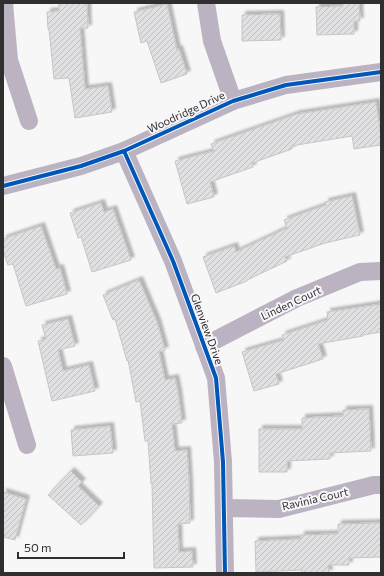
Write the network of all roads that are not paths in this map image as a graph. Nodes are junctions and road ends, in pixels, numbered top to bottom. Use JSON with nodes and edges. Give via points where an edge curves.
{"nodes":[{"id":1,"x":4,"y":3,"type":"edge"},
{"id":2,"x":206,"y":3,"type":"edge"},
{"id":3,"x":381,"y":72,"type":"edge"},
{"id":4,"x":233,"y":101,"type":"junction"},
{"id":5,"x":29,"y":121,"type":"dead end"},
{"id":6,"x":124,"y":151,"type":"junction"},
{"id":7,"x":3,"y":186,"type":"edge"},
{"id":8,"x":381,"y":271,"type":"edge"},
{"id":9,"x":204,"y":346,"type":"junction"},
{"id":10,"x":3,"y":366,"type":"edge"},
{"id":11,"x":26,"y":445,"type":"dead end"},
{"id":12,"x":381,"y":485,"type":"edge"},
{"id":13,"x":224,"y":508,"type":"junction"},
{"id":14,"x":225,"y":573,"type":"edge"}],
"edges":[{"from":1,"to":5,"type":"street","via":[[9,60]]},
{"from":2,"to":4,"type":"street","via":[[212,41]]},
{"from":3,"to":4,"type":"street","name":"Woodridge Drive","via":[[286,85]]},
{"from":4,"to":6,"type":"street","name":"Woodridge Drive"},
{"from":6,"to":7,"type":"street","name":"Woodridge Drive","via":[[81,166]]},
{"from":6,"to":9,"type":"street","name":"Glenview Drive","via":[[173,261]]},
{"from":8,"to":9,"type":"street","name":"Linden Court","via":[[360,272],[297,298]]},
{"from":9,"to":13,"type":"street","name":"Glenview Drive","via":[[216,378]]},
{"from":10,"to":11,"type":"street"},
{"from":12,"to":13,"type":"street","name":"Ravinia Court","via":[[279,509]]},
{"from":13,"to":14,"type":"street","name":"Glenview Drive"}]}
